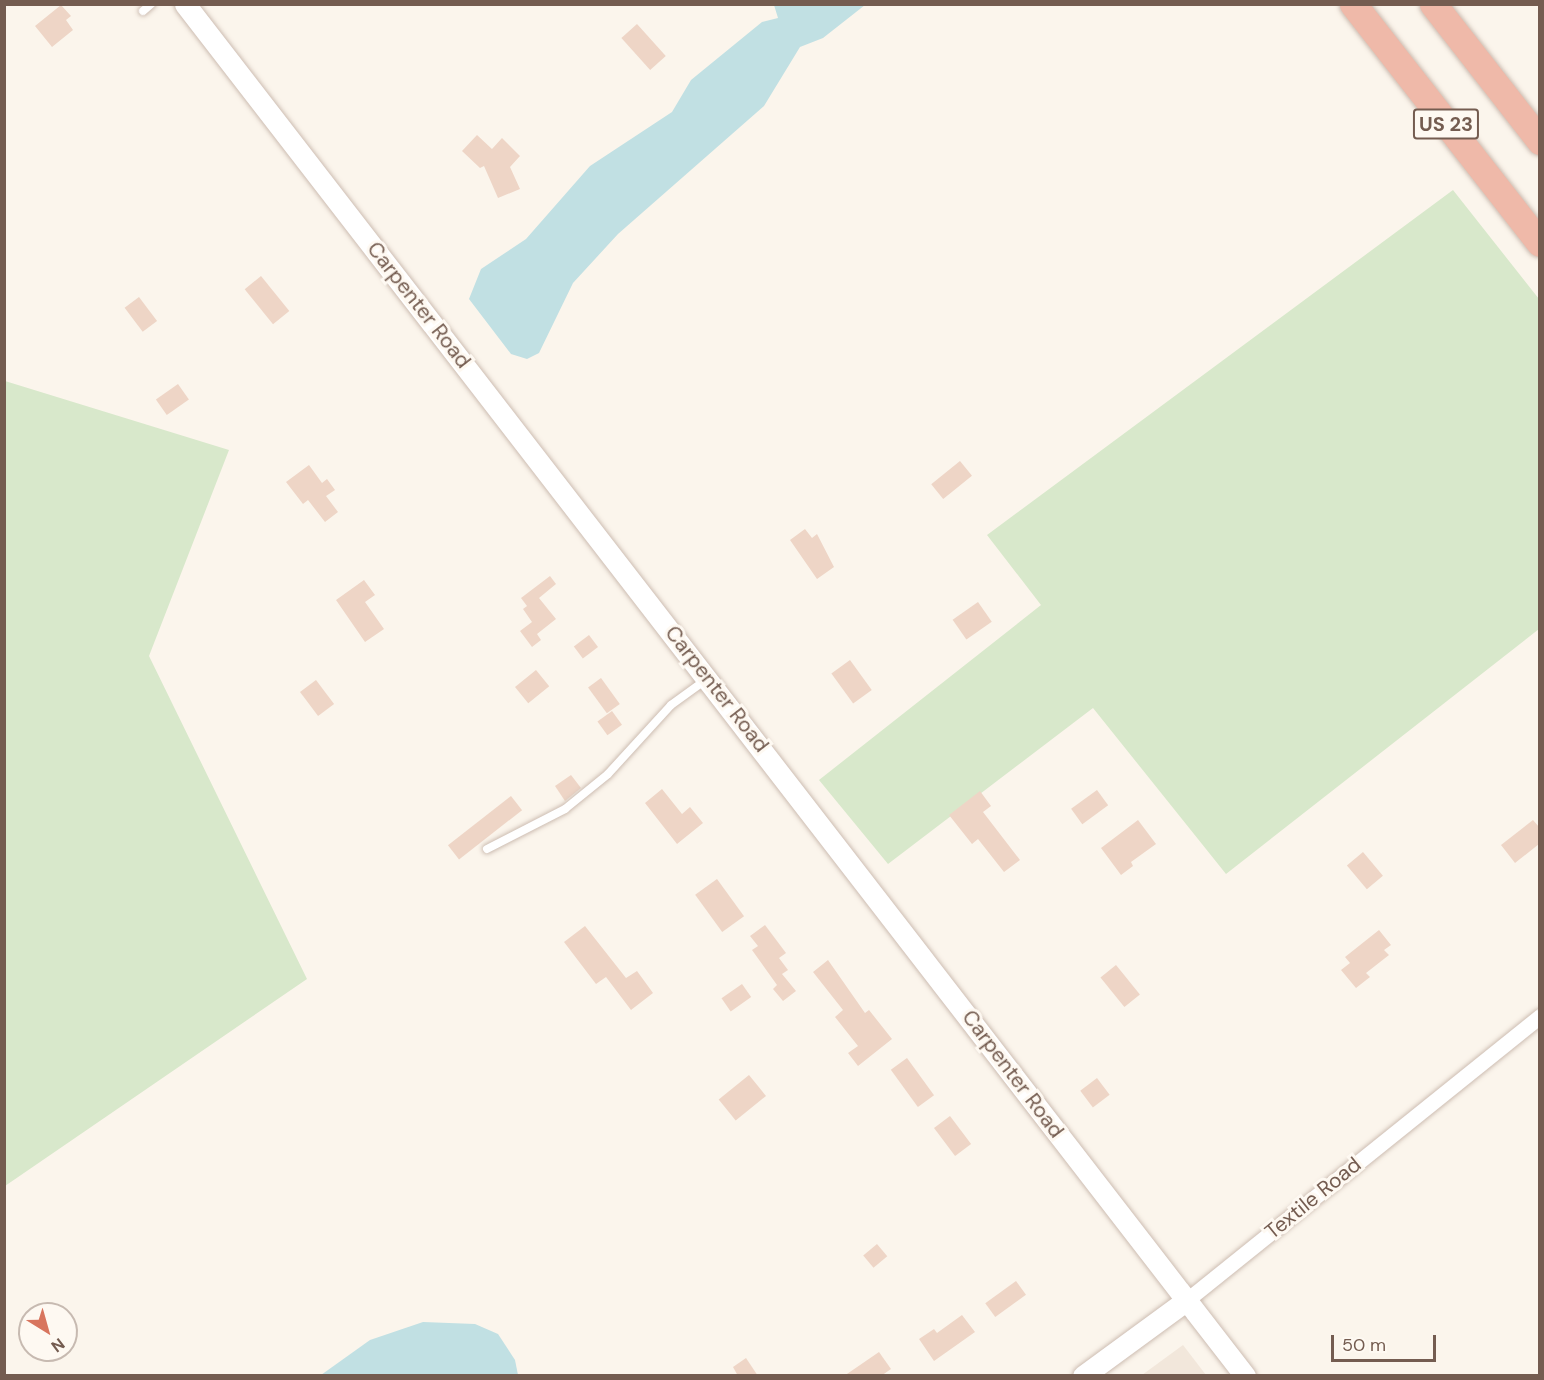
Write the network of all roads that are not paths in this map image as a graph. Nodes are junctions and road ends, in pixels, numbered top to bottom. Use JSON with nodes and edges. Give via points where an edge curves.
{"nodes":[{"id":1,"x":151,"y":4,"type":"edge"},
{"id":2,"x":185,"y":4,"type":"edge"},
{"id":3,"x":1353,"y":4,"type":"edge"},
{"id":4,"x":1433,"y":4,"type":"edge"},
{"id":5,"x":143,"y":11,"type":"dead end"},
{"id":6,"x":1539,"y":141,"type":"edge"},
{"id":7,"x":1539,"y":243,"type":"edge"},
{"id":8,"x":708,"y":678,"type":"junction"},
{"id":9,"x":487,"y":849,"type":"dead end"},
{"id":10,"x":1539,"y":1016,"type":"edge"},
{"id":11,"x":1187,"y":1300,"type":"junction"},
{"id":12,"x":1083,"y":1376,"type":"edge"},
{"id":13,"x":1245,"y":1376,"type":"edge"}],
"edges":[{"from":1,"to":5,"type":"lane"},
{"from":2,"to":8,"type":"main road","name":"Carpenter Road"},
{"from":3,"to":7,"type":"highway","number":"US 23"},
{"from":4,"to":6,"type":"highway","number":"US 23"},
{"from":8,"to":9,"type":"lane","via":[[671,705],[608,774],[565,809]]},
{"from":8,"to":11,"type":"main road","name":"Carpenter Road"},
{"from":10,"to":11,"type":"street","name":"Textile Road"},
{"from":11,"to":12,"type":"main road","name":"Textile Road"},
{"from":11,"to":13,"type":"main road","name":"Carpenter Road"}]}
